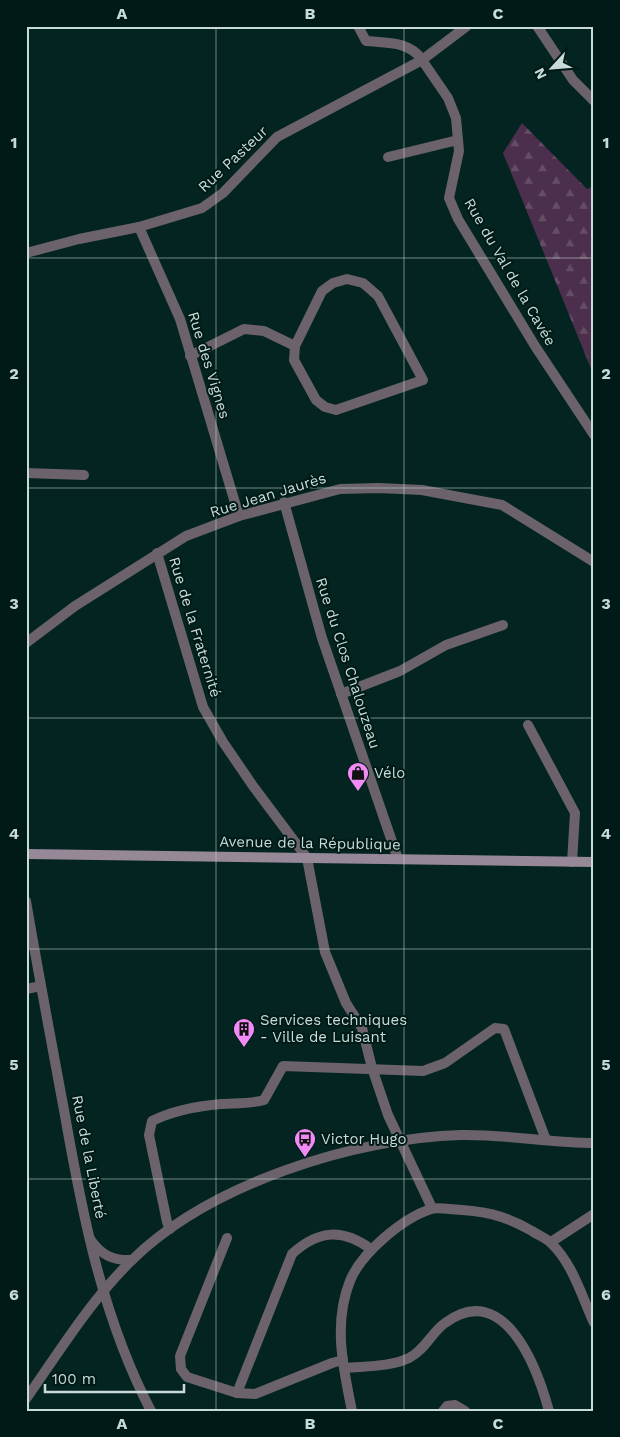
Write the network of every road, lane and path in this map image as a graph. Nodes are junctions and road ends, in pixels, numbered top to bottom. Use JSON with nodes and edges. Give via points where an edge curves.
{"nodes":[{"id":1,"x":358,"y":26,"type":"edge"},
{"id":2,"x":467,"y":26,"type":"edge"},
{"id":3,"x":537,"y":26,"type":"edge"},
{"id":4,"x":422,"y":60,"type":"junction"},
{"id":5,"x":594,"y":101,"type":"edge"},
{"id":6,"x":458,"y":140,"type":"junction"},
{"id":7,"x":388,"y":157,"type":"dead end"},
{"id":8,"x":139,"y":227,"type":"junction"},
{"id":9,"x":26,"y":254,"type":"edge"},
{"id":10,"x":294,"y":346,"type":"junction"},
{"id":11,"x":190,"y":356,"type":"junction"},
{"id":12,"x":594,"y":435,"type":"edge"},
{"id":13,"x":26,"y":473,"type":"edge"},
{"id":14,"x":84,"y":475,"type":"dead end"},
{"id":15,"x":284,"y":502,"type":"junction"},
{"id":16,"x":240,"y":516,"type":"junction"},
{"id":17,"x":157,"y":552,"type":"junction"},
{"id":18,"x":594,"y":562,"type":"edge"},
{"id":19,"x":503,"y":625,"type":"dead end"},
{"id":20,"x":26,"y":642,"type":"edge"},
{"id":21,"x":341,"y":694,"type":"junction"},
{"id":22,"x":528,"y":725,"type":"dead end"},
{"id":23,"x":26,"y":854,"type":"edge"},
{"id":24,"x":307,"y":858,"type":"junction"},
{"id":25,"x":398,"y":859,"type":"junction"},
{"id":26,"x":572,"y":862,"type":"junction"},
{"id":27,"x":594,"y":862,"type":"edge"},
{"id":28,"x":26,"y":901,"type":"edge"},
{"id":29,"x":41,"y":986,"type":"junction"},
{"id":30,"x":26,"y":989,"type":"edge"},
{"id":31,"x":372,"y":1068,"type":"junction"},
{"id":32,"x":400,"y":1140,"type":"junction"},
{"id":33,"x":546,"y":1140,"type":"junction"},
{"id":34,"x":594,"y":1143,"type":"edge"},
{"id":35,"x":432,"y":1208,"type":"junction"},
{"id":36,"x":594,"y":1214,"type":"edge"},
{"id":37,"x":170,"y":1229,"type":"junction"},
{"id":38,"x":227,"y":1238,"type":"dead end"},
{"id":39,"x":90,"y":1239,"type":"junction"},
{"id":40,"x":550,"y":1242,"type":"junction"},
{"id":41,"x":371,"y":1249,"type":"junction"},
{"id":42,"x":132,"y":1260,"type":"junction"},
{"id":43,"x":103,"y":1291,"type":"junction"},
{"id":44,"x":594,"y":1323,"type":"edge"},
{"id":45,"x":344,"y":1364,"type":"junction"},
{"id":46,"x":237,"y":1393,"type":"junction"},
{"id":47,"x":26,"y":1399,"type":"edge"},
{"id":48,"x":151,"y":1411,"type":"edge"},
{"id":49,"x":352,"y":1411,"type":"edge"},
{"id":50,"x":443,"y":1411,"type":"edge"},
{"id":51,"x":465,"y":1411,"type":"edge"},
{"id":52,"x":549,"y":1411,"type":"edge"}],
"edges":[{"from":1,"to":4,"type":"street","name":"Rue du Val de la Cavée","via":[[366,41],[405,45],[417,52]]},
{"from":2,"to":4,"type":"street","name":"Rue Pasteur"},
{"from":3,"to":5,"type":"street","via":[[573,80]]},
{"from":4,"to":6,"type":"street","name":"Rue du Val de la Cavée","via":[[448,98],[456,118]]},
{"from":4,"to":8,"type":"street","name":"Rue Pasteur","via":[[277,137],[223,194],[202,208]]},
{"from":6,"to":7,"type":"street"},
{"from":6,"to":12,"type":"street","name":"Rue du Val de la Cavée","via":[[459,151],[449,198],[458,219],[535,346]]},
{"from":8,"to":9,"type":"street","name":"Rue Pasteur"},
{"from":8,"to":11,"type":"street","name":"Rue des Vignes","via":[[180,319]]},
{"from":10,"to":10,"type":"street","via":[[294,360],[316,400],[330,409],[336,410],[423,380],[378,296],[363,283],[347,279],[322,291]]},
{"from":10,"to":11,"type":"street","via":[[264,331],[244,329]]},
{"from":11,"to":16,"type":"street","name":"Rue des Vignes"},
{"from":13,"to":14,"type":"street"},
{"from":15,"to":16,"type":"street","name":"Rue Jean Jaurès"},
{"from":15,"to":18,"type":"street","name":"Rue Jean Jaurès","via":[[340,489],[379,488],[422,490],[502,505]]},
{"from":15,"to":21,"type":"street","name":"Rue du Clos Chalouzeau"},
{"from":16,"to":17,"type":"street","name":"Rue Jean Jaurès","via":[[186,536]]},
{"from":17,"to":20,"type":"street","name":"Rue Jean Jaurès"},
{"from":17,"to":24,"type":"street","name":"Rue de la Fraternité","via":[[203,707],[248,779]]},
{"from":19,"to":21,"type":"street","via":[[446,645],[400,671]]},
{"from":21,"to":25,"type":"street","name":"Rue du Clos Chalouzeau"},
{"from":22,"to":26,"type":"street","via":[[575,813]]},
{"from":23,"to":24,"type":"main road","name":"Avenue de la République"},
{"from":24,"to":25,"type":"main road","name":"Avenue de la République"},
{"from":24,"to":31,"type":"street","via":[[325,952],[346,1003],[362,1028]]},
{"from":25,"to":26,"type":"main road","name":"Avenue de la République"},
{"from":26,"to":27,"type":"main road","name":"Avenue de la République"},
{"from":28,"to":29,"type":"street","name":"Rue de la Liberté"},
{"from":29,"to":30,"type":"street"},
{"from":29,"to":39,"type":"street","name":"Rue de la Liberté"},
{"from":31,"to":32,"type":"street"},
{"from":31,"to":33,"type":"street","via":[[423,1071],[445,1063],[495,1028],[504,1029]]},
{"from":31,"to":37,"type":"street","via":[[283,1066],[264,1100],[251,1104],[219,1104],[164,1115],[152,1121],[149,1136]]},
{"from":32,"to":33,"type":"street","via":[[464,1135]]},
{"from":32,"to":35,"type":"street"},
{"from":32,"to":37,"type":"street","via":[[315,1162],[243,1186],[208,1203]]},
{"from":33,"to":34,"type":"street"},
{"from":35,"to":40,"type":"street","via":[[477,1210],[508,1218]]},
{"from":35,"to":41,"type":"street","via":[[393,1230]]},
{"from":36,"to":40,"type":"street"},
{"from":37,"to":42,"type":"street"},
{"from":38,"to":46,"type":"street","via":[[180,1356],[181,1369],[187,1377]]},
{"from":39,"to":42,"type":"street","via":[[108,1258]]},
{"from":39,"to":43,"type":"street","name":"Rue de la Liberté"},
{"from":40,"to":44,"type":"street","via":[[576,1280]]},
{"from":41,"to":45,"type":"street","via":[[351,1279],[340,1320],[340,1348]]},
{"from":41,"to":46,"type":"street","via":[[356,1238],[329,1234],[301,1246],[292,1254]]},
{"from":42,"to":43,"type":"street"},
{"from":43,"to":47,"type":"street"},
{"from":43,"to":48,"type":"street","name":"Rue de la Liberté","via":[[131,1370]]},
{"from":45,"to":46,"type":"street","via":[[332,1362],[255,1394]]},
{"from":45,"to":49,"type":"street"},
{"from":45,"to":52,"type":"street","via":[[388,1365],[410,1357],[444,1323],[459,1315],[477,1311],[492,1314],[510,1327],[523,1346],[542,1384]]},
{"from":50,"to":51,"type":"street","via":[[447,1406],[455,1405]]}]}
